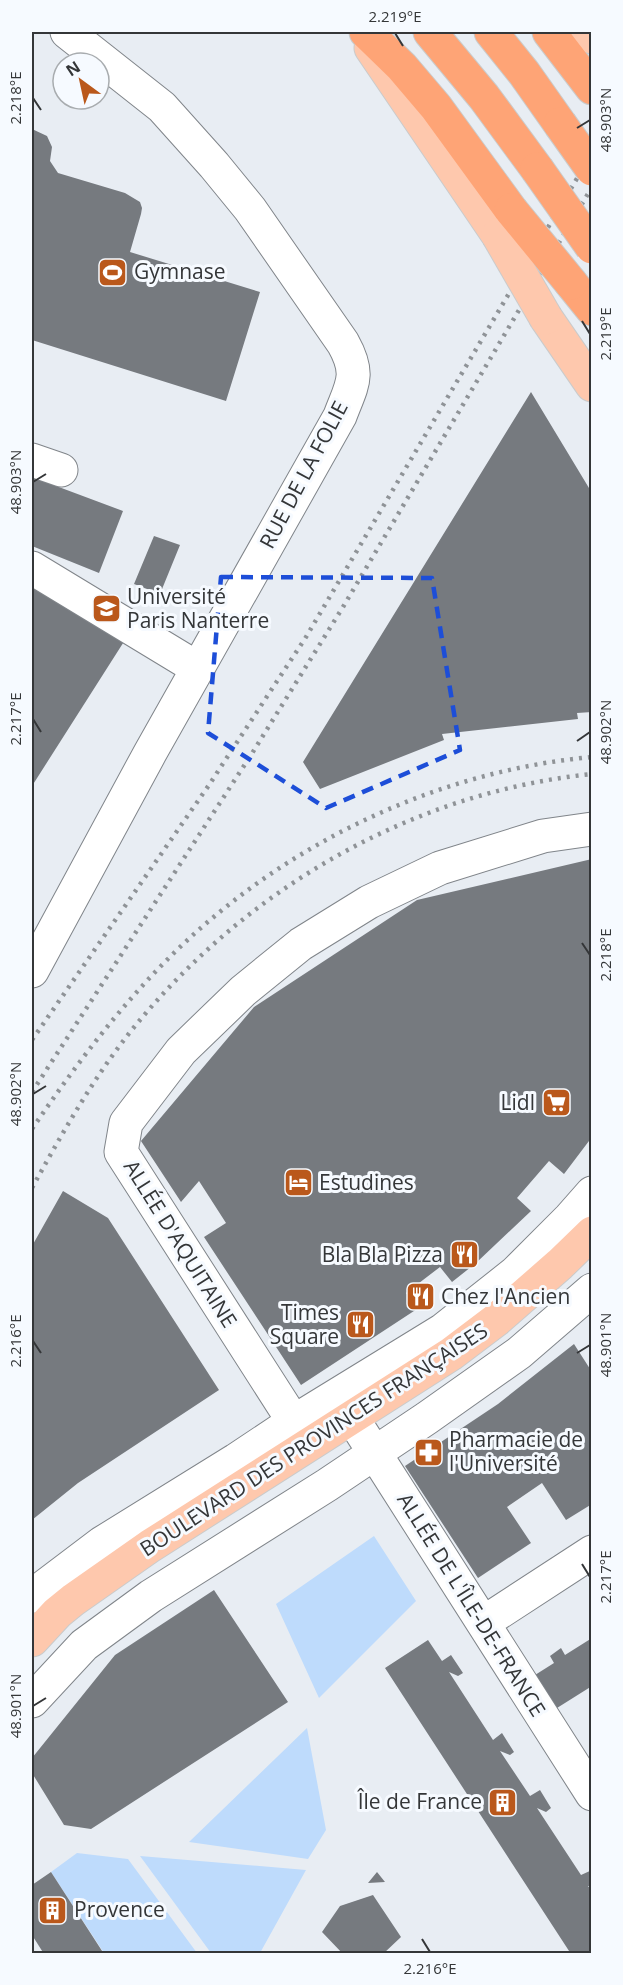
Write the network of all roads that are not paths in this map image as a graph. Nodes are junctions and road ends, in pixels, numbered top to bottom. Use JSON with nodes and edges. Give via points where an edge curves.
{"nodes":[{"id":1,"x":67,"y":32,"type":"edge"},
{"id":2,"x":360,"y":32,"type":"edge"},
{"id":3,"x":366,"y":32,"type":"edge"},
{"id":4,"x":430,"y":32,"type":"edge"},
{"id":5,"x":491,"y":32,"type":"edge"},
{"id":6,"x":549,"y":32,"type":"edge"},
{"id":7,"x":586,"y":32,"type":"edge"},
{"id":8,"x":591,"y":37,"type":"edge"},
{"id":9,"x":585,"y":79,"type":"edge"},
{"id":10,"x":591,"y":169,"type":"edge"},
{"id":11,"x":504,"y":223,"type":"junction"},
{"id":12,"x":591,"y":247,"type":"edge"},
{"id":13,"x":591,"y":309,"type":"edge"},
{"id":14,"x":591,"y":385,"type":"edge"},
{"id":15,"x":32,"y":568,"type":"edge"},
{"id":16,"x":197,"y":668,"type":"junction"},
{"id":17,"x":591,"y":829,"type":"edge"},
{"id":18,"x":32,"y":971,"type":"edge"},
{"id":19,"x":591,"y":1193,"type":"edge"},
{"id":20,"x":591,"y":1233,"type":"edge"},
{"id":21,"x":591,"y":1290,"type":"edge"},
{"id":22,"x":351,"y":1416,"type":"junction"},
{"id":23,"x":300,"y":1433,"type":"junction"},
{"id":24,"x":375,"y":1452,"type":"junction"},
{"id":25,"x":591,"y":1552,"type":"edge"},
{"id":26,"x":32,"y":1596,"type":"edge"},
{"id":27,"x":483,"y":1623,"type":"junction"},
{"id":28,"x":32,"y":1640,"type":"edge"},
{"id":29,"x":32,"y":1701,"type":"edge"},
{"id":30,"x":591,"y":1794,"type":"edge"}],
"edges":[{"from":1,"to":16,"type":"street","name":"RUE DE LA FOLIE","via":[[162,107],[214,165],[250,209],[352,360],[354,378],[340,416]]},
{"from":2,"to":11,"type":"main road"},
{"from":3,"to":11,"type":"highway","via":[[436,107]]},
{"from":4,"to":12,"type":"highway","bridge":true,"via":[[484,97]]},
{"from":5,"to":10,"type":"highway","bridge":true},
{"from":6,"to":9,"type":"highway"},
{"from":7,"to":8,"type":"main road"},
{"from":11,"to":13,"type":"highway","bridge":true,"via":[[571,283]]},
{"from":11,"to":14,"type":"main road","bridge":true,"via":[[546,318]]},
{"from":15,"to":16,"type":"street"},
{"from":16,"to":18,"type":"street","name":"RUE DE LA FOLIE"},
{"from":17,"to":23,"type":"street","name":"ALLÉE D'AQUITAINE","via":[[543,836],[440,868],[369,902],[301,944],[243,991],[181,1051],[126,1123],[121,1152]]},
{"from":19,"to":23,"type":"street","via":[[515,1274]]},
{"from":20,"to":22,"type":"main road","name":"BOULEVARD DES PROVINCES FRANÇAISES","via":[[496,1320],[451,1354]]},
{"from":21,"to":24,"type":"street","via":[[519,1353]]},
{"from":22,"to":23,"type":"main road","name":"BOULEVARD DES PROVINCES FRANÇAISES"},
{"from":22,"to":24,"type":"street","name":"ALLÉE DE L'ÎLE-DE-FRANCE"},
{"from":23,"to":26,"type":"street","via":[[236,1460],[102,1543]]},
{"from":23,"to":28,"type":"main road","name":"BOULEVARD DES PROVINCES FRANÇAISES","via":[[57,1613]]},
{"from":24,"to":27,"type":"street","name":"ALLÉE DE L'ÎLE-DE-FRANCE"},
{"from":24,"to":29,"type":"street","via":[[122,1617],[84,1645]]},
{"from":25,"to":27,"type":"street"},
{"from":27,"to":30,"type":"street","name":"ALLÉE DE L'ÎLE-DE-FRANCE"}]}
